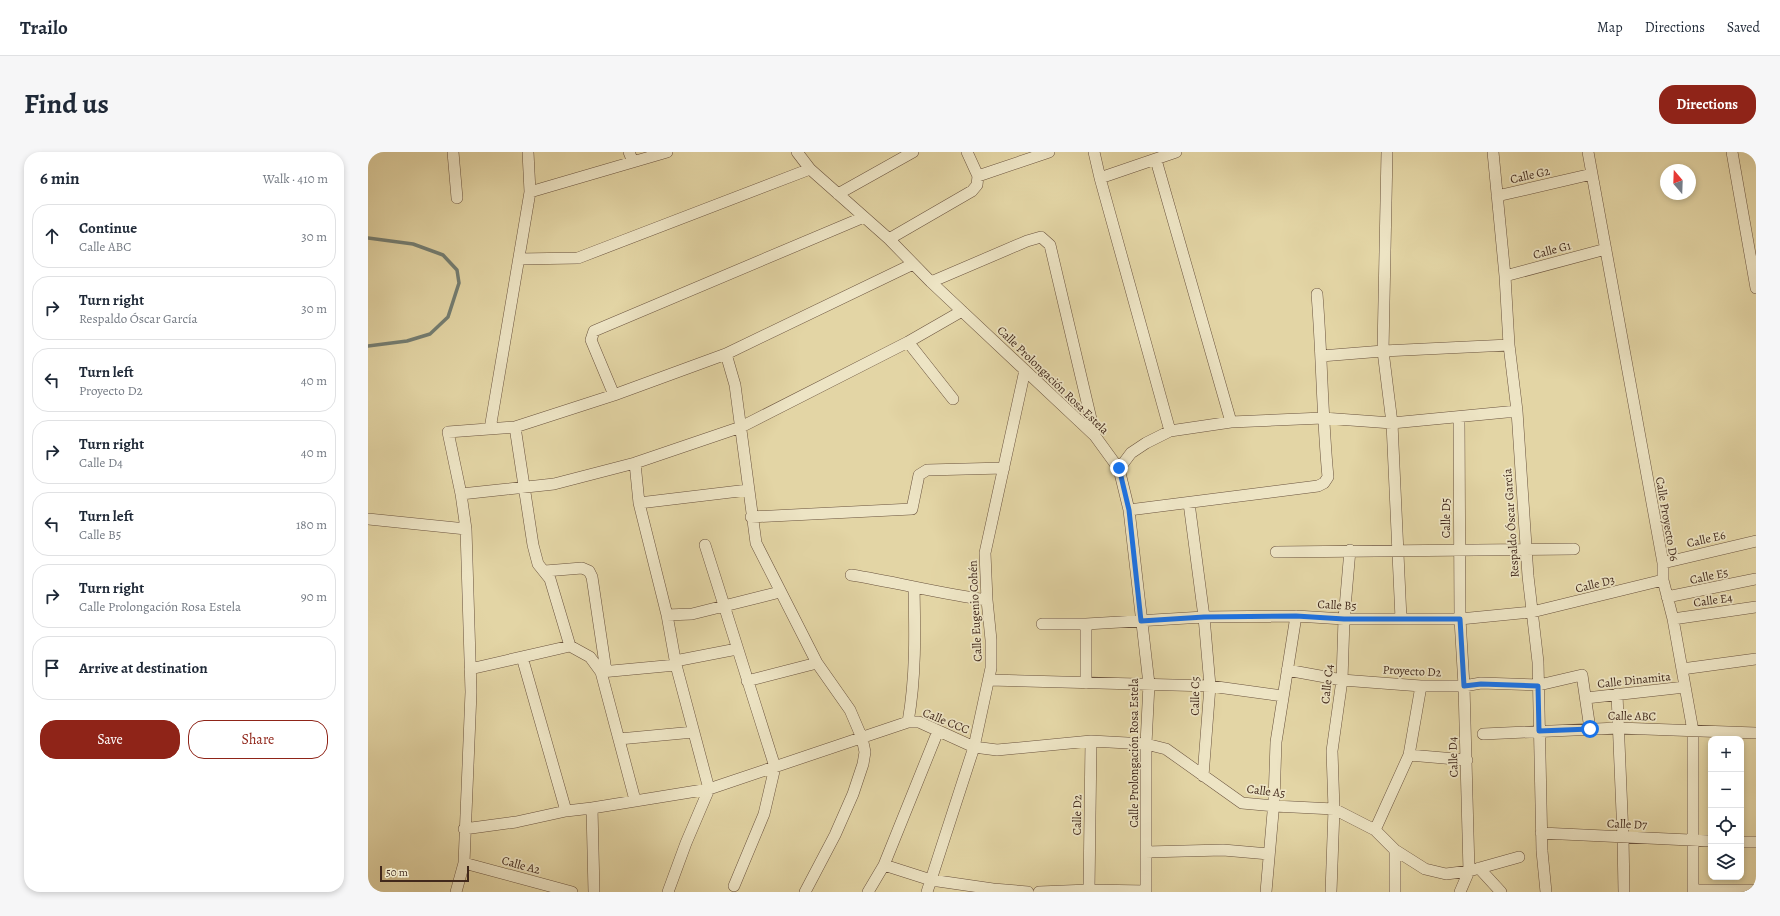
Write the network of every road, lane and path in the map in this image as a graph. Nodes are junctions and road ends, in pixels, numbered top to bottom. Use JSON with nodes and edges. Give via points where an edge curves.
{"nodes":[{"id":1,"x":453,"y":152,"type":"edge"},
{"id":2,"x":528,"y":152,"type":"edge"},
{"id":3,"x":667,"y":152,"type":"edge"},
{"id":4,"x":797,"y":152,"type":"edge"},
{"id":5,"x":913,"y":152,"type":"edge"},
{"id":6,"x":967,"y":152,"type":"edge"},
{"id":7,"x":1050,"y":152,"type":"edge"},
{"id":8,"x":1094,"y":152,"type":"edge"},
{"id":9,"x":1176,"y":152,"type":"edge"},
{"id":10,"x":1387,"y":152,"type":"edge"},
{"id":11,"x":1493,"y":152,"type":"edge"},
{"id":12,"x":1588,"y":152,"type":"edge"},
{"id":13,"x":1732,"y":152,"type":"edge"},
{"id":14,"x":631,"y":157,"type":"edge"},
{"id":15,"x":1156,"y":160,"type":"junction"},
{"id":16,"x":810,"y":169,"type":"junction"},
{"id":17,"x":1592,"y":174,"type":"junction"},
{"id":18,"x":978,"y":176,"type":"junction"},
{"id":19,"x":1100,"y":178,"type":"junction"},
{"id":20,"x":530,"y":192,"type":"junction"},
{"id":21,"x":838,"y":194,"type":"junction"},
{"id":22,"x":1498,"y":196,"type":"junction"},
{"id":23,"x":457,"y":198,"type":"dead end"},
{"id":24,"x":864,"y":217,"type":"junction"},
{"id":25,"x":888,"y":239,"type":"junction"},
{"id":26,"x":1606,"y":250,"type":"junction"},
{"id":27,"x":519,"y":259,"type":"junction"},
{"id":28,"x":913,"y":264,"type":"junction"},
{"id":29,"x":1505,"y":276,"type":"junction"},
{"id":30,"x":931,"y":282,"type":"junction"},
{"id":31,"x":1756,"y":288,"type":"edge"},
{"id":32,"x":1317,"y":294,"type":"dead end"},
{"id":33,"x":962,"y":312,"type":"junction"},
{"id":34,"x":908,"y":342,"type":"junction"},
{"id":35,"x":1508,"y":345,"type":"junction"},
{"id":36,"x":1383,"y":351,"type":"junction"},
{"id":37,"x":726,"y":354,"type":"junction"},
{"id":38,"x":1321,"y":356,"type":"junction"},
{"id":39,"x":1025,"y":370,"type":"junction"},
{"id":40,"x":614,"y":395,"type":"junction"},
{"id":41,"x":953,"y":400,"type":"dead end"},
{"id":42,"x":1517,"y":412,"type":"junction"},
{"id":43,"x":1459,"y":417,"type":"junction"},
{"id":44,"x":1322,"y":418,"type":"junction"},
{"id":45,"x":1231,"y":422,"type":"junction"},
{"id":46,"x":1392,"y":423,"type":"junction"},
{"id":47,"x":515,"y":427,"type":"junction"},
{"id":48,"x":741,"y":427,"type":"junction"},
{"id":49,"x":490,"y":429,"type":"junction"},
{"id":50,"x":1170,"y":431,"type":"junction"},
{"id":51,"x":1095,"y":436,"type":"junction"},
{"id":52,"x":635,"y":463,"type":"junction"},
{"id":53,"x":1004,"y":468,"type":"junction"},
{"id":54,"x":1119,"y":468,"type":"junction"},
{"id":55,"x":525,"y":487,"type":"junction"},
{"id":56,"x":748,"y":490,"type":"junction"},
{"id":57,"x":461,"y":494,"type":"junction"},
{"id":58,"x":639,"y":503,"type":"junction"},
{"id":59,"x":1189,"y":503,"type":"junction"},
{"id":60,"x":1129,"y":510,"type":"junction"},
{"id":61,"x":751,"y":517,"type":"junction"},
{"id":62,"x":368,"y":519,"type":"edge"},
{"id":63,"x":466,"y":529,"type":"junction"},
{"id":64,"x":1756,"y":541,"type":"edge"},
{"id":65,"x":706,"y":545,"type":"dead end"},
{"id":66,"x":1526,"y":549,"type":"junction"},
{"id":67,"x":1574,"y":549,"type":"dead end"},
{"id":68,"x":1350,"y":550,"type":"junction"},
{"id":69,"x":1398,"y":550,"type":"junction"},
{"id":70,"x":1459,"y":551,"type":"junction"},
{"id":71,"x":1276,"y":552,"type":"dead end"},
{"id":72,"x":1663,"y":562,"type":"junction"},
{"id":73,"x":545,"y":571,"type":"junction"},
{"id":74,"x":851,"y":575,"type":"dead end"},
{"id":75,"x":1756,"y":579,"type":"edge"},
{"id":76,"x":1663,"y":580,"type":"junction"},
{"id":77,"x":914,"y":587,"type":"junction"},
{"id":78,"x":780,"y":592,"type":"junction"},
{"id":79,"x":1667,"y":598,"type":"junction"},
{"id":80,"x":987,"y":600,"type":"junction"},
{"id":81,"x":724,"y":606,"type":"junction"},
{"id":82,"x":1756,"y":607,"type":"edge"},
{"id":83,"x":1532,"y":612,"type":"junction"},
{"id":84,"x":667,"y":615,"type":"junction"},
{"id":85,"x":1296,"y":616,"type":"junction"},
{"id":86,"x":1204,"y":617,"type":"junction"},
{"id":87,"x":1344,"y":619,"type":"junction"},
{"id":88,"x":1401,"y":619,"type":"junction"},
{"id":89,"x":1460,"y":619,"type":"junction"},
{"id":90,"x":1673,"y":619,"type":"junction"},
{"id":91,"x":1141,"y":621,"type":"junction"},
{"id":92,"x":1042,"y":624,"type":"dead end"},
{"id":93,"x":1086,"y":624,"type":"junction"},
{"id":94,"x":570,"y":646,"type":"junction"},
{"id":95,"x":737,"y":649,"type":"junction"},
{"id":96,"x":522,"y":657,"type":"junction"},
{"id":97,"x":1756,"y":658,"type":"edge"},
{"id":98,"x":676,"y":663,"type":"junction"},
{"id":99,"x":817,"y":663,"type":"junction"},
{"id":100,"x":470,"y":669,"type":"junction"},
{"id":101,"x":1682,"y":669,"type":"junction"},
{"id":102,"x":1287,"y":670,"type":"junction"},
{"id":103,"x":603,"y":671,"type":"junction"},
{"id":104,"x":989,"y":680,"type":"junction"},
{"id":105,"x":1342,"y":680,"type":"junction"},
{"id":106,"x":747,"y":681,"type":"junction"},
{"id":107,"x":1086,"y":683,"type":"junction"},
{"id":108,"x":1149,"y":684,"type":"junction"},
{"id":109,"x":1210,"y":686,"type":"junction"},
{"id":110,"x":1421,"y":686,"type":"junction"},
{"id":111,"x":1464,"y":686,"type":"junction"},
{"id":112,"x":1538,"y":686,"type":"junction"},
{"id":113,"x":1685,"y":687,"type":"junction"},
{"id":114,"x":1617,"y":694,"type":"junction"},
{"id":115,"x":1283,"y":696,"type":"junction"},
{"id":116,"x":1586,"y":698,"type":"junction"},
{"id":117,"x":908,"y":722,"type":"junction"},
{"id":118,"x":1618,"y":728,"type":"junction"},
{"id":119,"x":1590,"y":729,"type":"junction"},
{"id":120,"x":938,"y":731,"type":"junction"},
{"id":121,"x":1539,"y":731,"type":"junction"},
{"id":122,"x":1693,"y":731,"type":"junction"},
{"id":123,"x":694,"y":732,"type":"junction"},
{"id":124,"x":1756,"y":733,"type":"edge"},
{"id":125,"x":1483,"y":734,"type":"dead end"},
{"id":126,"x":862,"y":738,"type":"junction"},
{"id":127,"x":619,"y":739,"type":"junction"},
{"id":128,"x":1091,"y":742,"type":"junction"},
{"id":129,"x":1146,"y":744,"type":"junction"},
{"id":130,"x":974,"y":747,"type":"junction"},
{"id":131,"x":1409,"y":754,"type":"junction"},
{"id":132,"x":1467,"y":760,"type":"junction"},
{"id":133,"x":775,"y":767,"type":"junction"},
{"id":134,"x":1203,"y":776,"type":"junction"},
{"id":135,"x":709,"y":789,"type":"junction"},
{"id":136,"x":635,"y":800,"type":"junction"},
{"id":137,"x":1274,"y":806,"type":"junction"},
{"id":138,"x":592,"y":808,"type":"junction"},
{"id":139,"x":1334,"y":808,"type":"junction"},
{"id":140,"x":566,"y":811,"type":"junction"},
{"id":141,"x":464,"y":829,"type":"junction"},
{"id":142,"x":1375,"y":830,"type":"junction"},
{"id":143,"x":1541,"y":834,"type":"junction"},
{"id":144,"x":1623,"y":837,"type":"junction"},
{"id":145,"x":1693,"y":840,"type":"junction"},
{"id":146,"x":1708,"y":840,"type":"edge"},
{"id":147,"x":1744,"y":842,"type":"edge"},
{"id":148,"x":1756,"y":842,"type":"edge"},
{"id":149,"x":1394,"y":850,"type":"junction"},
{"id":150,"x":1146,"y":852,"type":"junction"},
{"id":151,"x":1270,"y":854,"type":"junction"},
{"id":152,"x":1519,"y":857,"type":"dead end"},
{"id":153,"x":464,"y":863,"type":"junction"},
{"id":154,"x":884,"y":865,"type":"junction"},
{"id":155,"x":1474,"y":869,"type":"junction"},
{"id":156,"x":931,"y":880,"type":"junction"},
{"id":157,"x":734,"y":886,"type":"dead end"},
{"id":158,"x":550,"y":889,"type":"edge"},
{"id":159,"x":1089,"y":890,"type":"junction"},
{"id":160,"x":1756,"y":890,"type":"edge"},
{"id":161,"x":993,"y":891,"type":"edge"},
{"id":162,"x":1104,"y":891,"type":"edge"},
{"id":163,"x":1693,"y":891,"type":"edge"},
{"id":164,"x":456,"y":892,"type":"edge"},
{"id":165,"x":572,"y":892,"type":"edge"},
{"id":166,"x":594,"y":892,"type":"edge"},
{"id":167,"x":668,"y":892,"type":"edge"},
{"id":168,"x":805,"y":892,"type":"edge"},
{"id":169,"x":868,"y":892,"type":"edge"},
{"id":170,"x":926,"y":892,"type":"edge"},
{"id":171,"x":1028,"y":892,"type":"edge"},
{"id":172,"x":1039,"y":892,"type":"edge"},
{"id":173,"x":1146,"y":892,"type":"edge"},
{"id":174,"x":1266,"y":892,"type":"edge"},
{"id":175,"x":1331,"y":892,"type":"edge"},
{"id":176,"x":1395,"y":892,"type":"edge"},
{"id":177,"x":1460,"y":892,"type":"edge"},
{"id":178,"x":1500,"y":892,"type":"edge"},
{"id":179,"x":1546,"y":892,"type":"edge"},
{"id":180,"x":1624,"y":892,"type":"edge"}],
"edges":[{"from":1,"to":23,"type":"street"},
{"from":2,"to":20,"type":"street"},
{"from":3,"to":14,"type":"street"},
{"from":4,"to":16,"type":"street","name":"Calle Prolongación Rosa Estela"},
{"from":5,"to":21,"type":"street"},
{"from":6,"to":18,"type":"street"},
{"from":7,"to":18,"type":"street"},
{"from":8,"to":19,"type":"street"},
{"from":9,"to":15,"type":"street"},
{"from":10,"to":36,"type":"street"},
{"from":11,"to":22,"type":"street","name":"Respaldo Óscar García"},
{"from":12,"to":17,"type":"street","name":"Calle Proyecto D6"},
{"from":13,"to":31,"type":"street"},
{"from":14,"to":20,"type":"street"},
{"from":15,"to":19,"type":"street"},
{"from":15,"to":45,"type":"street"},
{"from":16,"to":21,"type":"street","name":"Calle Prolongación Rosa Estela"},
{"from":16,"to":27,"type":"street","via":[[578,258]]},
{"from":17,"to":22,"type":"street","name":"Calle G2"},
{"from":17,"to":26,"type":"street","name":"Calle Proyecto D6"},
{"from":18,"to":25,"type":"street","via":[[977,185],[972,190]]},
{"from":19,"to":50,"type":"street"},
{"from":20,"to":27,"type":"street"},
{"from":21,"to":24,"type":"street","name":"Calle Prolongación Rosa Estela"},
{"from":22,"to":29,"type":"street","name":"Respaldo Óscar García"},
{"from":24,"to":25,"type":"street","name":"Calle Prolongación Rosa Estela"},
{"from":24,"to":40,"type":"street","via":[[594,331],[591,340]]},
{"from":25,"to":28,"type":"street","name":"Calle Prolongación Rosa Estela"},
{"from":26,"to":29,"type":"street","name":"Calle G1"},
{"from":26,"to":72,"type":"street","name":"Calle Proyecto D6"},
{"from":27,"to":49,"type":"street"},
{"from":28,"to":30,"type":"street","name":"Calle Prolongación Rosa Estela"},
{"from":28,"to":37,"type":"street"},
{"from":29,"to":35,"type":"street","name":"Respaldo Óscar García"},
{"from":30,"to":33,"type":"street","name":"Calle Prolongación Rosa Estela"},
{"from":30,"to":51,"type":"street","via":[[1027,241],[1041,237],[1050,244]]},
{"from":32,"to":38,"type":"street"},
{"from":33,"to":34,"type":"street"},
{"from":33,"to":39,"type":"street","name":"Calle Prolongación Rosa Estela"},
{"from":34,"to":41,"type":"street"},
{"from":34,"to":48,"type":"street"},
{"from":35,"to":36,"type":"street"},
{"from":35,"to":42,"type":"street","name":"Respaldo Óscar García"},
{"from":36,"to":38,"type":"street"},
{"from":36,"to":46,"type":"street"},
{"from":37,"to":40,"type":"street"},
{"from":37,"to":48,"type":"street","via":[[735,385]]},
{"from":38,"to":44,"type":"street"},
{"from":39,"to":51,"type":"street","name":"Calle Prolongación Rosa Estela"},
{"from":39,"to":53,"type":"street","name":"Calle Eugenio Cohén"},
{"from":40,"to":47,"type":"street"},
{"from":42,"to":43,"type":"street"},
{"from":42,"to":66,"type":"street","name":"Respaldo Óscar García"},
{"from":43,"to":46,"type":"street"},
{"from":43,"to":70,"type":"street","name":"Calle D5"},
{"from":44,"to":45,"type":"street"},
{"from":44,"to":46,"type":"street"},
{"from":44,"to":59,"type":"street","via":[[1328,477],[1324,483],[1318,486]]},
{"from":45,"to":50,"type":"street"},
{"from":46,"to":69,"type":"street"},
{"from":47,"to":49,"type":"street"},
{"from":47,"to":55,"type":"street"},
{"from":48,"to":52,"type":"street"},
{"from":48,"to":56,"type":"street"},
{"from":49,"to":57,"type":"street","via":[[448,432]]},
{"from":50,"to":54,"type":"street","via":[[1131,453]]},
{"from":51,"to":54,"type":"street","name":"Calle Prolongación Rosa Estela"},
{"from":52,"to":55,"type":"street","via":[[554,484]]},
{"from":52,"to":58,"type":"street"},
{"from":53,"to":61,"type":"street","via":[[927,470],[919,475],[912,509]]},
{"from":53,"to":80,"type":"street","name":"Calle Eugenio Cohén","via":[[985,553]]},
{"from":54,"to":60,"type":"street","name":"Calle Prolongación Rosa Estela"},
{"from":55,"to":57,"type":"street"},
{"from":55,"to":73,"type":"street","via":[[533,545],[538,564]]},
{"from":56,"to":58,"type":"street"},
{"from":56,"to":61,"type":"street"},
{"from":57,"to":63,"type":"street"},
{"from":58,"to":84,"type":"street"},
{"from":59,"to":60,"type":"street"},
{"from":59,"to":86,"type":"street","name":"Calle C5"},
{"from":60,"to":91,"type":"street","name":"Calle Prolongación Rosa Estela"},
{"from":61,"to":78,"type":"street","via":[[756,543]]},
{"from":62,"to":63,"type":"street"},
{"from":63,"to":100,"type":"street"},
{"from":64,"to":72,"type":"street","name":"Calle E6"},
{"from":65,"to":81,"type":"street"},
{"from":66,"to":67,"type":"street"},
{"from":66,"to":70,"type":"street"},
{"from":66,"to":83,"type":"street","name":"Respaldo Óscar García"},
{"from":68,"to":69,"type":"street"},
{"from":68,"to":71,"type":"street"},
{"from":68,"to":87,"type":"street","name":"Calle C4"},
{"from":69,"to":70,"type":"street"},
{"from":69,"to":88,"type":"street"},
{"from":70,"to":89,"type":"street","name":"Calle D5"},
{"from":72,"to":76,"type":"street","name":"Calle Proyecto D6"},
{"from":73,"to":94,"type":"street","via":[[550,579]]},
{"from":73,"to":103,"type":"street","via":[[582,568],[589,570],[592,577]]},
{"from":74,"to":77,"type":"street"},
{"from":75,"to":79,"type":"street","name":"Calle E5"},
{"from":76,"to":79,"type":"street","name":"Calle Proyecto D6"},
{"from":76,"to":83,"type":"street","name":"Calle D3"},
{"from":77,"to":80,"type":"street"},
{"from":77,"to":117,"type":"street","via":[[915,646]]},
{"from":78,"to":81,"type":"street"},
{"from":78,"to":99,"type":"street"},
{"from":79,"to":90,"type":"street","name":"Calle Proyecto D6"},
{"from":80,"to":104,"type":"street","name":"Calle Eugenio Cohén","via":[[991,640]]},
{"from":81,"to":84,"type":"street","via":[[692,614]]},
{"from":81,"to":95,"type":"street"},
{"from":82,"to":90,"type":"street","name":"Calle E4"},
{"from":83,"to":89,"type":"street","name":"Calle B5"},
{"from":83,"to":112,"type":"street","name":"Respaldo Óscar García"},
{"from":84,"to":98,"type":"street"},
{"from":85,"to":86,"type":"street","name":"Calle B5"},
{"from":85,"to":87,"type":"street","name":"Calle B5"},
{"from":85,"to":102,"type":"street"},
{"from":86,"to":91,"type":"street","name":"Calle B5"},
{"from":86,"to":109,"type":"street","name":"Calle C5"},
{"from":87,"to":88,"type":"street","name":"Calle B5"},
{"from":87,"to":105,"type":"street","name":"Calle C4"},
{"from":88,"to":89,"type":"street","name":"Calle B5"},
{"from":89,"to":111,"type":"street","name":"Calle D4"},
{"from":90,"to":101,"type":"street","name":"Calle Proyecto D6"},
{"from":91,"to":93,"type":"street","name":"Calle B5"},
{"from":91,"to":108,"type":"street","name":"Calle Prolongación Rosa Estela"},
{"from":92,"to":93,"type":"street","name":"Calle B5"},
{"from":93,"to":107,"type":"street"},
{"from":94,"to":96,"type":"street"},
{"from":94,"to":103,"type":"street","via":[[590,657]]},
{"from":95,"to":98,"type":"street"},
{"from":95,"to":106,"type":"street"},
{"from":96,"to":100,"type":"street"},
{"from":96,"to":140,"type":"street"},
{"from":97,"to":101,"type":"street"},
{"from":98,"to":103,"type":"street"},
{"from":98,"to":123,"type":"street"},
{"from":99,"to":106,"type":"street"},
{"from":99,"to":126,"type":"street","via":[[850,710]]},
{"from":100,"to":141,"type":"street"},
{"from":101,"to":113,"type":"street","name":"Calle Proyecto D6"},
{"from":102,"to":105,"type":"street","name":"Proyecto D2"},
{"from":102,"to":115,"type":"street"},
{"from":103,"to":127,"type":"street"},
{"from":104,"to":107,"type":"street"},
{"from":104,"to":130,"type":"street","name":"Calle Eugenio Cohén"},
{"from":105,"to":110,"type":"street","name":"Proyecto D2"},
{"from":105,"to":139,"type":"street","name":"Calle C4","via":[[1332,751]]},
{"from":106,"to":133,"type":"street"},
{"from":107,"to":108,"type":"street"},
{"from":108,"to":109,"type":"street"},
{"from":108,"to":129,"type":"street","name":"Calle Prolongación Rosa Estela"},
{"from":109,"to":115,"type":"street"},
{"from":109,"to":134,"type":"street","name":"Calle C5"},
{"from":110,"to":111,"type":"street","name":"Proyecto D2"},
{"from":110,"to":131,"type":"street"},
{"from":111,"to":112,"type":"street","name":"Proyecto D2"},
{"from":111,"to":132,"type":"street","name":"Calle D4"},
{"from":112,"to":116,"type":"street","name":"Proyecto D2","via":[[1582,675]]},
{"from":112,"to":121,"type":"street","name":"Respaldo Óscar García"},
{"from":113,"to":114,"type":"street","name":"Calle Dinamita"},
{"from":113,"to":122,"type":"street","name":"Calle Proyecto D6"},
{"from":114,"to":116,"type":"street","name":"Calle Dinamita"},
{"from":114,"to":118,"type":"street"},
{"from":115,"to":137,"type":"street","via":[[1276,742]]},
{"from":116,"to":119,"type":"street"},
{"from":117,"to":120,"type":"street","name":"Calle CCC","via":[[919,722]]},
{"from":117,"to":126,"type":"street","name":"Calle CCC"},
{"from":118,"to":119,"type":"street","name":"Calle ABC"},
{"from":118,"to":122,"type":"street","name":"Calle ABC"},
{"from":118,"to":144,"type":"street"},
{"from":119,"to":121,"type":"street","name":"Calle ABC"},
{"from":120,"to":130,"type":"street","name":"Calle CCC"},
{"from":120,"to":154,"type":"street"},
{"from":121,"to":125,"type":"street","name":"Calle ABC"},
{"from":121,"to":143,"type":"street","name":"Respaldo Óscar García"},
{"from":122,"to":124,"type":"street","name":"Calle ABC"},
{"from":122,"to":145,"type":"street","name":"Calle Proyecto D6"},
{"from":123,"to":127,"type":"street"},
{"from":123,"to":135,"type":"street"},
{"from":126,"to":133,"type":"street","name":"Calle CCC"},
{"from":126,"to":168,"type":"street","via":[[865,752],[853,794]]},
{"from":127,"to":136,"type":"street"},
{"from":128,"to":129,"type":"street","name":"Calle A5"},
{"from":128,"to":130,"type":"street","name":"Calle CCC","via":[[997,750]]},
{"from":128,"to":159,"type":"street","name":"Calle D2"},
{"from":129,"to":134,"type":"street","name":"Calle A5","via":[[1166,749]]},
{"from":129,"to":150,"type":"street","name":"Calle Prolongación Rosa Estela"},
{"from":130,"to":156,"type":"street","name":"Calle Eugenio Cohén"},
{"from":131,"to":132,"type":"street"},
{"from":131,"to":142,"type":"street"},
{"from":132,"to":155,"type":"street","name":"Calle D4"},
{"from":133,"to":135,"type":"street","name":"Calle CCC"},
{"from":133,"to":157,"type":"street","via":[[764,814]]},
{"from":134,"to":137,"type":"street","name":"Calle A5","via":[[1242,803]]},
{"from":135,"to":136,"type":"street","name":"Calle CCC"},
{"from":135,"to":167,"type":"street"},
{"from":136,"to":138,"type":"street","name":"Calle CCC"},
{"from":137,"to":139,"type":"street","name":"Calle A5"},
{"from":137,"to":151,"type":"street"},
{"from":138,"to":140,"type":"street","name":"Calle CCC"},
{"from":138,"to":166,"type":"street"},
{"from":139,"to":142,"type":"street","name":"Calle A5"},
{"from":139,"to":175,"type":"street"},
{"from":140,"to":141,"type":"street","name":"Calle CCC","via":[[516,822]]},
{"from":141,"to":153,"type":"street"},
{"from":142,"to":149,"type":"street","name":"Calle A5"},
{"from":143,"to":144,"type":"street","name":"Calle D7"},
{"from":143,"to":179,"type":"street","name":"Respaldo Óscar García"},
{"from":144,"to":145,"type":"street","name":"Calle D7"},
{"from":144,"to":180,"type":"street"},
{"from":145,"to":146,"type":"street","name":"Calle D7"},
{"from":145,"to":163,"type":"street","name":"Calle Proyecto D6"},
{"from":147,"to":148,"type":"street"},
{"from":149,"to":155,"type":"street","name":"Calle A5","via":[[1425,869],[1446,874]]},
{"from":149,"to":176,"type":"street"},
{"from":150,"to":151,"type":"street","via":[[1223,850]]},
{"from":150,"to":173,"type":"street","name":"Calle Prolongación Rosa Estela"},
{"from":151,"to":174,"type":"street"},
{"from":152,"to":155,"type":"street","name":"Calle A5"},
{"from":153,"to":158,"type":"street","name":"Calle A2"},
{"from":153,"to":164,"type":"street"},
{"from":154,"to":156,"type":"street"},
{"from":154,"to":169,"type":"street"},
{"from":155,"to":177,"type":"street","name":"Calle D4"},
{"from":155,"to":178,"type":"street"},
{"from":156,"to":161,"type":"street"},
{"from":156,"to":170,"type":"street","name":"Calle Eugenio Cohén"},
{"from":158,"to":165,"type":"street","name":"Calle A2"},
{"from":159,"to":162,"type":"street"},
{"from":159,"to":172,"type":"street"},
{"from":160,"to":163,"type":"street"},
{"from":161,"to":171,"type":"street"},
{"from":162,"to":173,"type":"street"}]}
